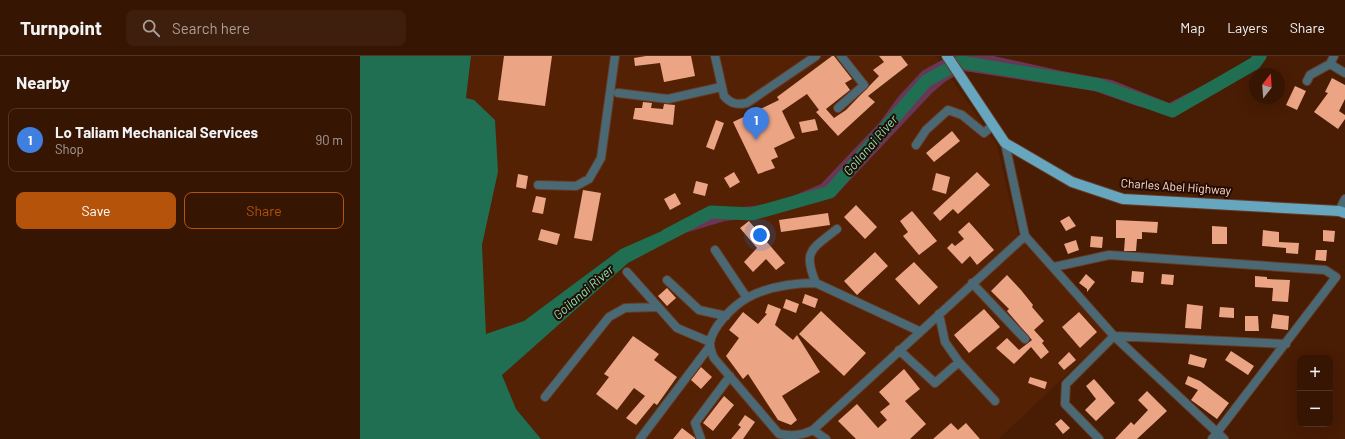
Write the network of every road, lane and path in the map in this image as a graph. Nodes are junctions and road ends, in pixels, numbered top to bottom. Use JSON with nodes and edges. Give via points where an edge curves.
{"nodes":[{"id":1,"x":615,"y":56,"type":"edge"},
{"id":2,"x":715,"y":56,"type":"edge"},
{"id":3,"x":816,"y":56,"type":"edge"},
{"id":4,"x":841,"y":56,"type":"edge"},
{"id":5,"x":947,"y":56,"type":"edge"},
{"id":6,"x":1334,"y":56,"type":"edge"},
{"id":7,"x":1330,"y":64,"type":"junction"},
{"id":8,"x":1345,"y":73,"type":"edge"},
{"id":9,"x":1306,"y":81,"type":"dead end"},
{"id":10,"x":722,"y":87,"type":"junction"},
{"id":11,"x":618,"y":93,"type":"dead end"},
{"id":12,"x":838,"y":108,"type":"dead end"},
{"id":13,"x":993,"y":125,"type":"junction"},
{"id":14,"x":1005,"y":143,"type":"junction"},
{"id":15,"x":916,"y":145,"type":"dead end"},
{"id":16,"x":538,"y":185,"type":"dead end"},
{"id":17,"x":1345,"y":199,"type":"edge"},
{"id":18,"x":1342,"y":212,"type":"edge"},
{"id":19,"x":837,"y":229,"type":"dead end"},
{"id":20,"x":1025,"y":236,"type":"junction"},
{"id":21,"x":715,"y":250,"type":"dead end"},
{"id":22,"x":1054,"y":267,"type":"junction"},
{"id":23,"x":626,"y":272,"type":"dead end"},
{"id":24,"x":667,"y":280,"type":"dead end"},
{"id":25,"x":816,"y":283,"type":"junction"},
{"id":26,"x":972,"y":283,"type":"junction"},
{"id":27,"x":747,"y":298,"type":"junction"},
{"id":28,"x":658,"y":307,"type":"junction"},
{"id":29,"x":939,"y":314,"type":"junction"},
{"id":30,"x":726,"y":316,"type":"junction"},
{"id":31,"x":919,"y":332,"type":"junction"},
{"id":32,"x":1114,"y":336,"type":"junction"},
{"id":33,"x":1026,"y":339,"type":"dead end"},
{"id":34,"x":710,"y":344,"type":"junction"},
{"id":35,"x":1286,"y":344,"type":"junction"},
{"id":36,"x":899,"y":350,"type":"junction"},
{"id":37,"x":959,"y":362,"type":"junction"},
{"id":38,"x":730,"y":376,"type":"junction"},
{"id":39,"x":545,"y":397,"type":"dead end"},
{"id":40,"x":995,"y":400,"type":"dead end"},
{"id":41,"x":813,"y":430,"type":"junction"},
{"id":42,"x":1217,"y":432,"type":"junction"},
{"id":43,"x":793,"y":437,"type":"edge"},
{"id":44,"x":640,"y":439,"type":"edge"},
{"id":45,"x":701,"y":439,"type":"edge"},
{"id":46,"x":826,"y":439,"type":"edge"},
{"id":47,"x":1099,"y":439,"type":"edge"},
{"id":48,"x":1212,"y":439,"type":"edge"},
{"id":49,"x":1224,"y":439,"type":"edge"}],
"edges":[{"from":1,"to":16,"type":"street","via":[[601,158],[589,179],[576,186]]},
{"from":2,"to":10,"type":"street"},
{"from":3,"to":10,"type":"street","via":[[747,103],[729,101],[724,96]]},
{"from":4,"to":12,"type":"street","via":[[864,85]]},
{"from":5,"to":13,"type":"main road","name":"Charles Abel Highway"},
{"from":6,"to":7,"type":"street"},
{"from":7,"to":8,"type":"street"},
{"from":7,"to":9,"type":"street","via":[[1310,75]]},
{"from":10,"to":11,"type":"street","via":[[668,99]]},
{"from":13,"to":14,"type":"main road","name":"Charles Abel Highway"},
{"from":13,"to":15,"type":"street","via":[[984,133],[962,115],[948,110],[926,130]]},
{"from":14,"to":18,"type":"main road","name":"Charles Abel Highway","via":[[1072,182],[1123,199]]},
{"from":14,"to":20,"type":"street"},
{"from":17,"to":18,"type":"street"},
{"from":19,"to":25,"type":"street","via":[[816,246],[808,257]]},
{"from":20,"to":22,"type":"street"},
{"from":20,"to":26,"type":"street"},
{"from":21,"to":27,"type":"street"},
{"from":22,"to":32,"type":"street"},
{"from":22,"to":35,"type":"street","via":[[1110,255],[1325,270],[1336,277]]},
{"from":23,"to":28,"type":"street"},
{"from":24,"to":30,"type":"street","via":[[699,310]]},
{"from":25,"to":27,"type":"street","via":[[798,283]]},
{"from":25,"to":31,"type":"street"},
{"from":26,"to":29,"type":"street"},
{"from":26,"to":33,"type":"street"},
{"from":27,"to":30,"type":"street"},
{"from":28,"to":34,"type":"street","via":[[676,328]]},
{"from":28,"to":39,"type":"street","via":[[625,308],[610,317]]},
{"from":29,"to":31,"type":"street"},
{"from":29,"to":37,"type":"street","via":[[945,342]]},
{"from":30,"to":34,"type":"street"},
{"from":31,"to":36,"type":"street"},
{"from":32,"to":35,"type":"street"},
{"from":32,"to":42,"type":"street"},
{"from":32,"to":47,"type":"street","via":[[1066,384],[1065,404]]},
{"from":34,"to":38,"type":"street","via":[[714,358]]},
{"from":34,"to":44,"type":"street"},
{"from":35,"to":42,"type":"street"},
{"from":36,"to":37,"type":"street","via":[[934,383]]},
{"from":36,"to":41,"type":"street"},
{"from":37,"to":40,"type":"street"},
{"from":38,"to":43,"type":"street","via":[[779,434]]},
{"from":38,"to":45,"type":"street","via":[[695,423]]},
{"from":41,"to":43,"type":"street"},
{"from":41,"to":46,"type":"street"},
{"from":42,"to":48,"type":"street"},
{"from":42,"to":49,"type":"street"}]}
